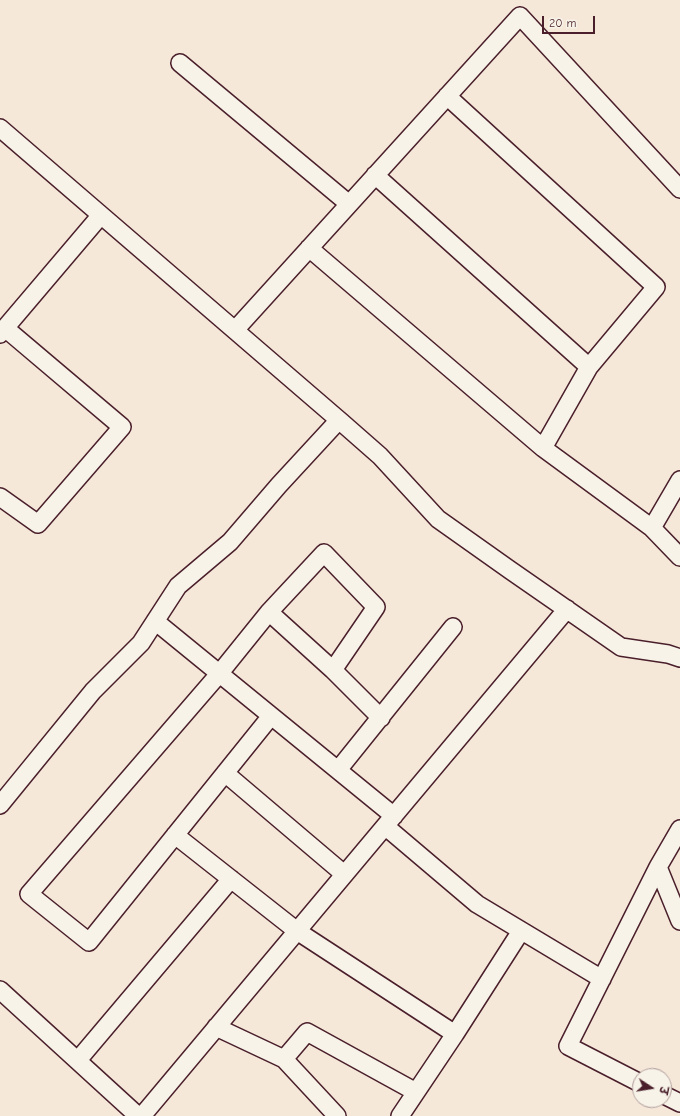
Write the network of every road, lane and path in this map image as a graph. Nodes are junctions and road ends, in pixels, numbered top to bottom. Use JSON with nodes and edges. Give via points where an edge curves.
{"nodes":[{"id":1,"x":180,"y":63,"type":"dead end"},
{"id":2,"x":447,"y":96,"type":"junction"},
{"id":3,"x":3,"y":136,"type":"edge"},
{"id":4,"x":375,"y":175,"type":"junction"},
{"id":5,"x":680,"y":189,"type":"edge"},
{"id":6,"x":349,"y":204,"type":"junction"},
{"id":7,"x":101,"y":215,"type":"junction"},
{"id":8,"x":309,"y":248,"type":"junction"},
{"id":9,"x":235,"y":330,"type":"junction"},
{"id":10,"x":3,"y":331,"type":"edge"},
{"id":11,"x":589,"y":367,"type":"junction"},
{"id":12,"x":339,"y":420,"type":"junction"},
{"id":13,"x":543,"y":448,"type":"junction"},
{"id":14,"x":680,"y":480,"type":"edge"},
{"id":15,"x":0,"y":497,"type":"edge"},
{"id":16,"x":652,"y":528,"type":"junction"},
{"id":17,"x":680,"y":557,"type":"edge"},
{"id":18,"x":567,"y":609,"type":"junction"},
{"id":19,"x":269,"y":612,"type":"junction"},
{"id":20,"x":155,"y":621,"type":"junction"},
{"id":21,"x":453,"y":627,"type":"dead end"},
{"id":22,"x":680,"y":658,"type":"edge"},
{"id":23,"x":333,"y":670,"type":"junction"},
{"id":24,"x":219,"y":674,"type":"junction"},
{"id":25,"x":271,"y":716,"type":"junction"},
{"id":26,"x":381,"y":718,"type":"junction"},
{"id":27,"x":338,"y":770,"type":"junction"},
{"id":28,"x":225,"y":772,"type":"junction"},
{"id":29,"x":0,"y":805,"type":"edge"},
{"id":30,"x":389,"y":821,"type":"junction"},
{"id":31,"x":680,"y":829,"type":"edge"},
{"id":32,"x":175,"y":835,"type":"junction"},
{"id":33,"x":658,"y":867,"type":"junction"},
{"id":34,"x":344,"y":874,"type":"junction"},
{"id":35,"x":231,"y":879,"type":"junction"},
{"id":36,"x":680,"y":921,"type":"edge"},
{"id":37,"x":297,"y":931,"type":"junction"},
{"id":38,"x":521,"y":931,"type":"junction"},
{"id":39,"x":602,"y":979,"type":"junction"},
{"id":40,"x":0,"y":990,"type":"edge"},
{"id":41,"x":216,"y":1027,"type":"junction"},
{"id":42,"x":455,"y":1034,"type":"junction"},
{"id":43,"x":284,"y":1058,"type":"junction"},
{"id":44,"x":78,"y":1060,"type":"junction"},
{"id":45,"x":632,"y":1079,"type":"edge"},
{"id":46,"x":416,"y":1092,"type":"junction"},
{"id":47,"x":138,"y":1116,"type":"edge"},
{"id":48,"x":142,"y":1116,"type":"edge"},
{"id":49,"x":337,"y":1116,"type":"edge"},
{"id":50,"x":400,"y":1116,"type":"edge"}],
"edges":[{"from":1,"to":6,"type":"street"},
{"from":2,"to":4,"type":"street"},
{"from":2,"to":5,"type":"street","via":[[520,16]]},
{"from":2,"to":11,"type":"street","via":[[656,287]]},
{"from":3,"to":7,"type":"street"},
{"from":4,"to":6,"type":"street"},
{"from":4,"to":11,"type":"street"},
{"from":6,"to":8,"type":"street"},
{"from":7,"to":9,"type":"street"},
{"from":7,"to":10,"type":"street"},
{"from":8,"to":9,"type":"street"},
{"from":8,"to":13,"type":"street"},
{"from":9,"to":12,"type":"street"},
{"from":10,"to":15,"type":"street","via":[[122,427],[38,524]]},
{"from":11,"to":13,"type":"street"},
{"from":12,"to":18,"type":"street","via":[[380,456],[438,519]]},
{"from":12,"to":20,"type":"street","via":[[278,485],[230,542],[178,586]]},
{"from":13,"to":16,"type":"street"},
{"from":14,"to":16,"type":"street"},
{"from":16,"to":17,"type":"street"},
{"from":18,"to":22,"type":"street","via":[[621,647]]},
{"from":18,"to":30,"type":"street"},
{"from":19,"to":23,"type":"street"},
{"from":19,"to":23,"type":"street","via":[[324,553],[376,606]]},
{"from":19,"to":24,"type":"street"},
{"from":20,"to":24,"type":"street"},
{"from":20,"to":29,"type":"street","via":[[141,643],[93,691]]},
{"from":21,"to":26,"type":"street"},
{"from":23,"to":26,"type":"street"},
{"from":24,"to":25,"type":"street"},
{"from":24,"to":32,"type":"street","via":[[29,894],[89,942]]},
{"from":25,"to":27,"type":"street"},
{"from":25,"to":28,"type":"street"},
{"from":26,"to":27,"type":"street"},
{"from":27,"to":30,"type":"street"},
{"from":28,"to":32,"type":"street"},
{"from":28,"to":34,"type":"street"},
{"from":30,"to":34,"type":"street"},
{"from":30,"to":38,"type":"street","via":[[477,904]]},
{"from":31,"to":33,"type":"street"},
{"from":32,"to":35,"type":"street"},
{"from":33,"to":36,"type":"street"},
{"from":33,"to":39,"type":"street"},
{"from":34,"to":37,"type":"street"},
{"from":35,"to":37,"type":"street"},
{"from":35,"to":44,"type":"street"},
{"from":37,"to":41,"type":"street"},
{"from":37,"to":42,"type":"street"},
{"from":38,"to":39,"type":"street"},
{"from":38,"to":42,"type":"street"},
{"from":39,"to":45,"type":"street","via":[[568,1046]]},
{"from":40,"to":44,"type":"street"},
{"from":41,"to":43,"type":"street"},
{"from":41,"to":48,"type":"street"},
{"from":42,"to":46,"type":"street"},
{"from":43,"to":46,"type":"street","via":[[307,1032]]},
{"from":43,"to":49,"type":"street"},
{"from":44,"to":47,"type":"street"},
{"from":46,"to":50,"type":"street"}]}
